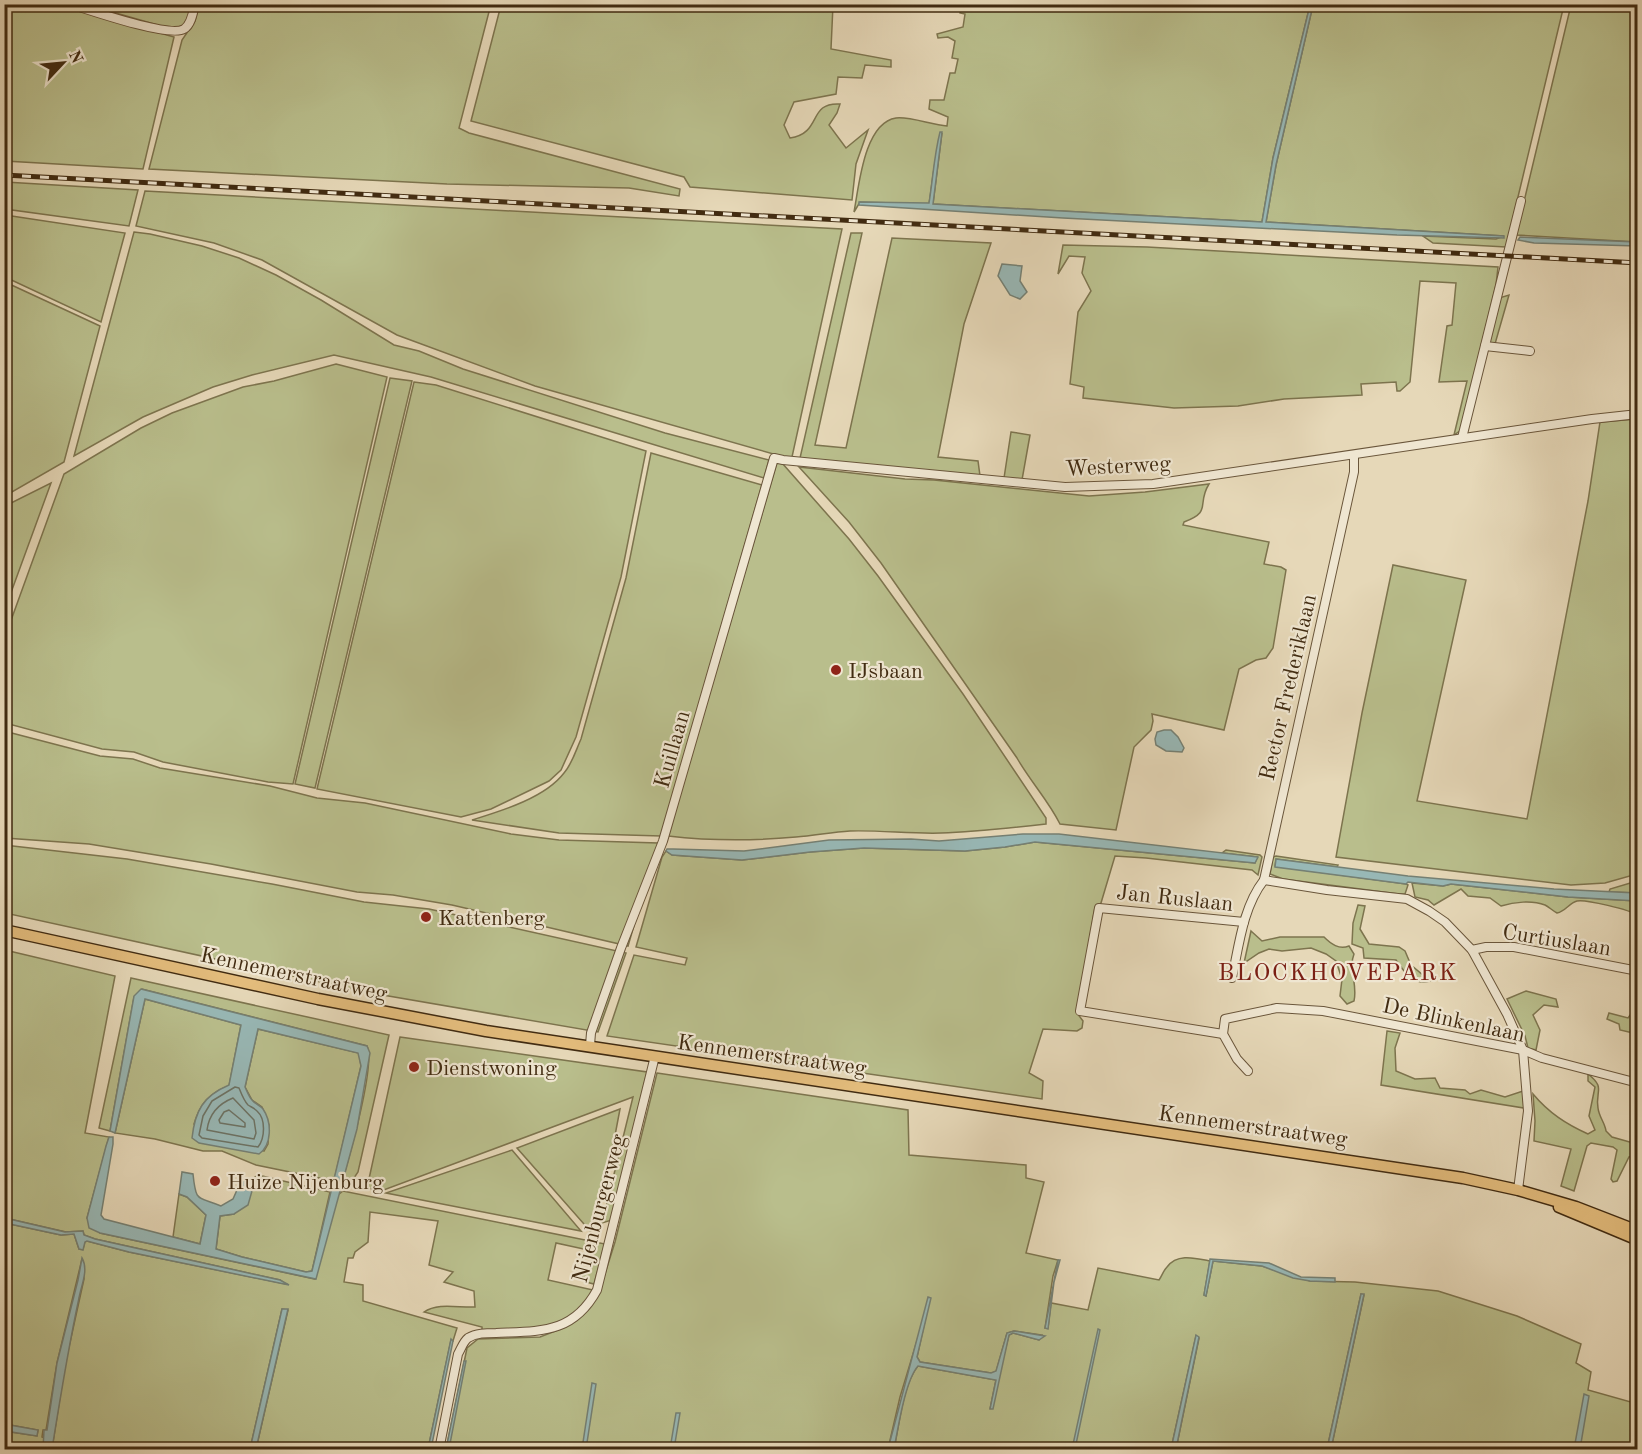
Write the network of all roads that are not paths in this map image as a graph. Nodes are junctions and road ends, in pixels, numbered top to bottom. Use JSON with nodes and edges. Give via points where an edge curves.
{"nodes":[{"id":1,"x":70,"y":4,"type":"edge"},
{"id":2,"x":195,"y":4,"type":"edge"},
{"id":3,"x":1521,"y":201,"type":"dead end"},
{"id":4,"x":1485,"y":346,"type":"junction"},
{"id":5,"x":1530,"y":351,"type":"dead end"},
{"id":6,"x":1638,"y":414,"type":"edge"},
{"id":7,"x":1462,"y":438,"type":"junction"},
{"id":8,"x":1354,"y":456,"type":"junction"},
{"id":9,"x":774,"y":458,"type":"joint"},
{"id":10,"x":1264,"y":880,"type":"junction"},
{"id":11,"x":1244,"y":922,"type":"junction"},
{"id":12,"x":4,"y":930,"type":"edge"},
{"id":13,"x":1472,"y":951,"type":"junction"},
{"id":14,"x":1638,"y":971,"type":"edge"},
{"id":15,"x":1232,"y":978,"type":"dead end"},
{"id":16,"x":1223,"y":1034,"type":"junction"},
{"id":17,"x":590,"y":1046,"type":"junction"},
{"id":18,"x":1523,"y":1050,"type":"junction"},
{"id":19,"x":654,"y":1056,"type":"junction"},
{"id":20,"x":1248,"y":1071,"type":"dead end"},
{"id":21,"x":1638,"y":1083,"type":"edge"},
{"id":22,"x":1518,"y":1190,"type":"junction"},
{"id":23,"x":1538,"y":1196,"type":"junction"},
{"id":24,"x":1638,"y":1231,"type":"edge"},
{"id":25,"x":1638,"y":1240,"type":"edge"},
{"id":26,"x":439,"y":1449,"type":"edge"}],
"edges":[{"from":1,"to":2,"type":"street","via":[[164,32],[186,28]]},
{"from":3,"to":4,"type":"street"},
{"from":4,"to":5,"type":"street"},
{"from":4,"to":7,"type":"street"},
{"from":6,"to":7,"type":"street","name":"Westerweg"},
{"from":7,"to":8,"type":"street","name":"Westerweg"},
{"from":8,"to":9,"type":"street","name":"Westerweg","via":[[1153,484],[1065,487]]},
{"from":8,"to":10,"type":"street","name":"Rector Frederiklaan","via":[[1354,472]]},
{"from":9,"to":17,"type":"street","name":"Kuillaan","via":[[663,842],[621,948]]},
{"from":10,"to":11,"type":"street","name":"Rector Frederiklaan"},
{"from":10,"to":13,"type":"street","via":[[1407,899],[1445,922]]},
{"from":11,"to":15,"type":"street","name":"Rector Frederiklaan"},
{"from":11,"to":16,"type":"street","name":"Jan Ruslaan","via":[[1099,908],[1080,1011]]},
{"from":12,"to":17,"type":"main road","name":"Kennemerstraatweg","via":[[327,1000],[486,1031]]},
{"from":13,"to":14,"type":"street","name":"Curtiuslaan","via":[[1514,947]]},
{"from":13,"to":18,"type":"street"},
{"from":16,"to":18,"type":"street","name":"De Blinkenlaan","via":[[1225,1019],[1276,1008],[1323,1011]]},
{"from":16,"to":20,"type":"street"},
{"from":17,"to":19,"type":"main road","name":"Kennemerstraatweg"},
{"from":18,"to":21,"type":"street","name":"De Blinkenlaan"},
{"from":18,"to":22,"type":"street","via":[[1528,1111]]},
{"from":19,"to":22,"type":"main road","name":"Kennemerstraatweg","via":[[1405,1168]]},
{"from":19,"to":26,"type":"street","name":"Nijenburgerweg","via":[[597,1290],[579,1314],[557,1328],[483,1334],[466,1340],[458,1354]]},
{"from":22,"to":23,"type":"main road","name":"Kennemerstraatweg"},
{"from":23,"to":24,"type":"main road","name":"Kennemerstraatweg"},
{"from":23,"to":25,"type":"main road","name":"Kennemerstraatweg"}]}
